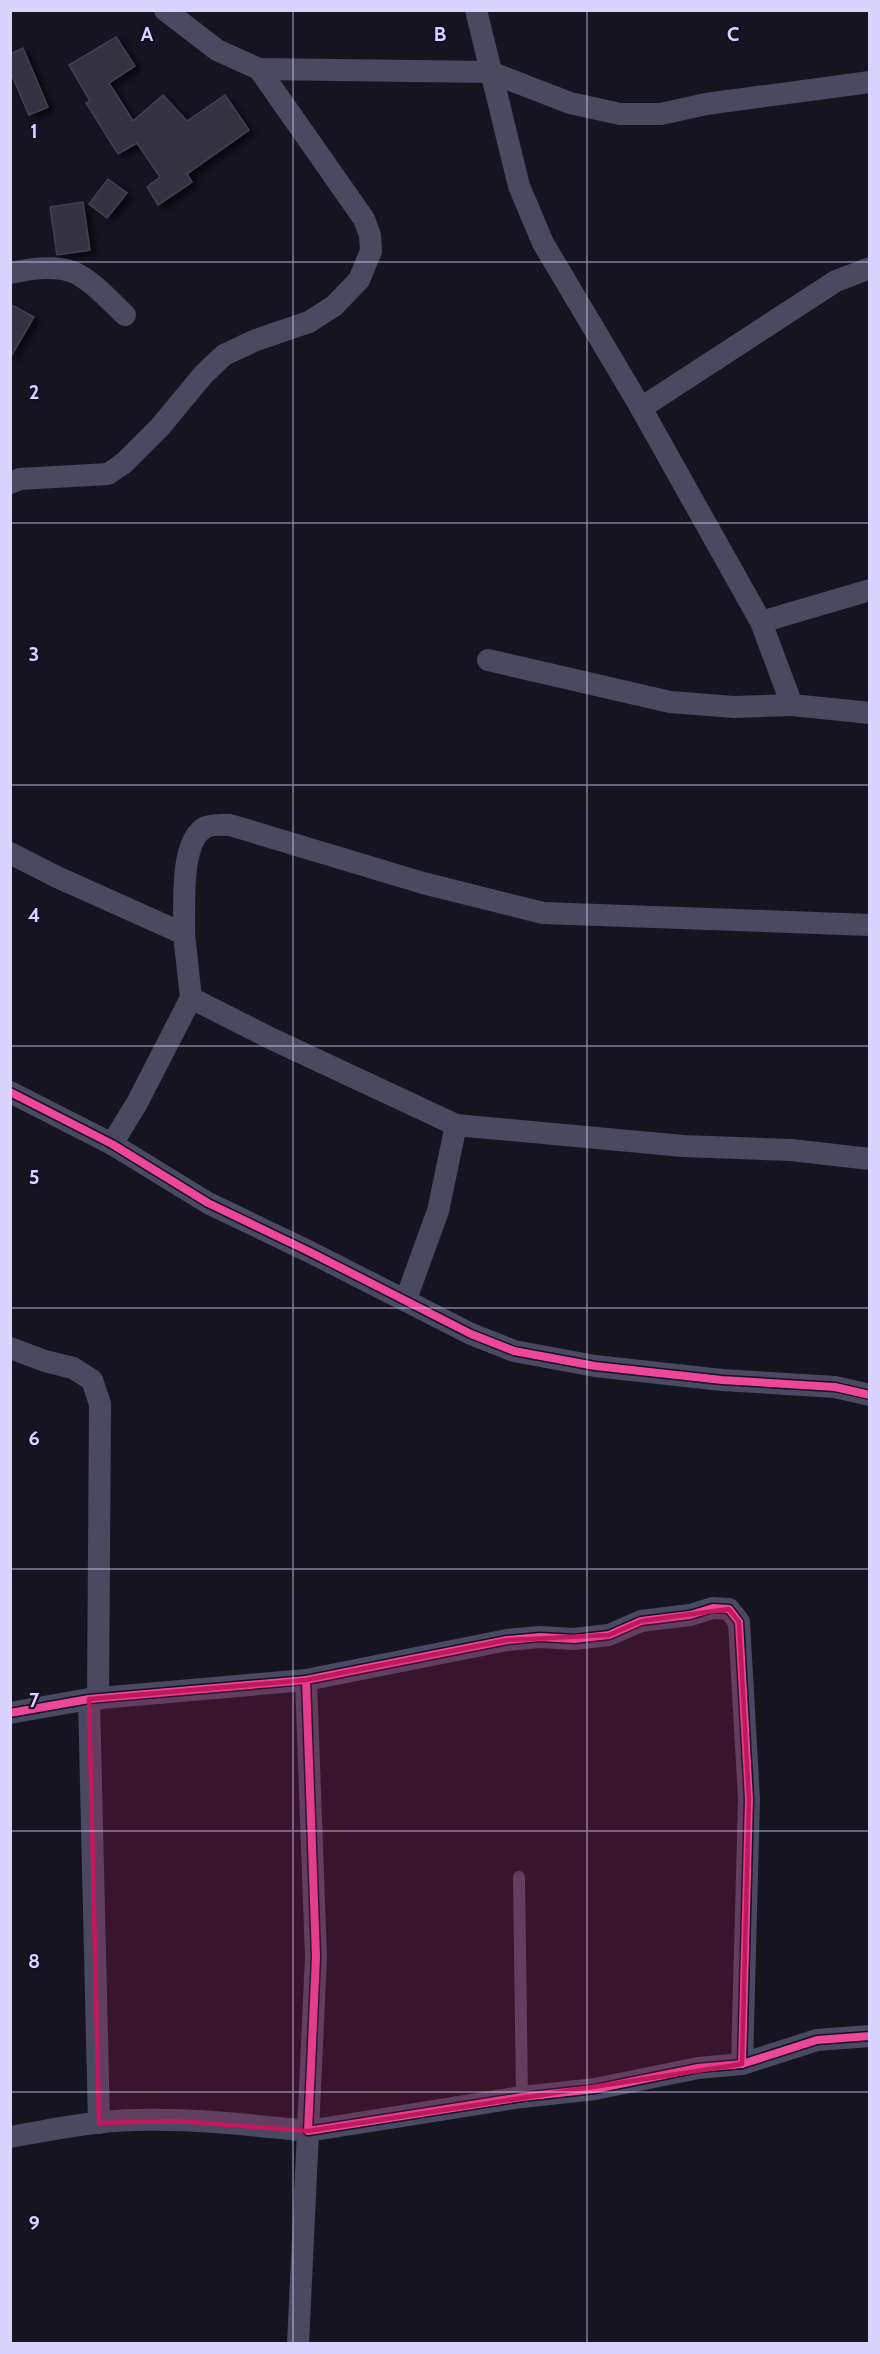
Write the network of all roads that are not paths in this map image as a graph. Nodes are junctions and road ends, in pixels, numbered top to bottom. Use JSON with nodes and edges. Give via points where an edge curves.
{"nodes":[{"id":1,"x":165,"y":10,"type":"edge"},
{"id":2,"x":476,"y":10,"type":"edge"},
{"id":3,"x":259,"y":69,"type":"junction"},
{"id":4,"x":490,"y":72,"type":"junction"},
{"id":5,"x":870,"y":82,"type":"edge"},
{"id":6,"x":870,"y":268,"type":"edge"},
{"id":7,"x":10,"y":273,"type":"edge"},
{"id":8,"x":125,"y":315,"type":"dead end"},
{"id":9,"x":640,"y":408,"type":"junction"},
{"id":10,"x":10,"y":483,"type":"edge"},
{"id":11,"x":870,"y":590,"type":"edge"},
{"id":12,"x":761,"y":622,"type":"junction"},
{"id":13,"x":488,"y":660,"type":"dead end"},
{"id":14,"x":792,"y":705,"type":"junction"},
{"id":15,"x":870,"y":713,"type":"edge"},
{"id":16,"x":10,"y":854,"type":"edge"},
{"id":17,"x":870,"y":925,"type":"edge"},
{"id":18,"x":184,"y":934,"type":"junction"},
{"id":19,"x":190,"y":998,"type":"junction"},
{"id":20,"x":10,"y":1092,"type":"edge"},
{"id":21,"x":456,"y":1125,"type":"junction"},
{"id":22,"x":112,"y":1144,"type":"junction"},
{"id":23,"x":870,"y":1159,"type":"edge"},
{"id":24,"x":406,"y":1299,"type":"junction"},
{"id":25,"x":10,"y":1348,"type":"edge"},
{"id":26,"x":870,"y":1395,"type":"edge"},
{"id":27,"x":306,"y":1680,"type":"junction"},
{"id":28,"x":94,"y":1699,"type":"junction"},
{"id":29,"x":10,"y":1713,"type":"edge"},
{"id":30,"x":519,"y":1877,"type":"dead end"},
{"id":31,"x":870,"y":2036,"type":"edge"},
{"id":32,"x":742,"y":2064,"type":"junction"},
{"id":33,"x":522,"y":2097,"type":"junction"},
{"id":34,"x":99,"y":2122,"type":"junction"},
{"id":35,"x":308,"y":2131,"type":"junction"},
{"id":36,"x":10,"y":2137,"type":"edge"},
{"id":37,"x":298,"y":2343,"type":"edge"}],
"edges":[{"from":1,"to":3,"type":"street","via":[[217,50]]},
{"from":2,"to":4,"type":"street"},
{"from":3,"to":4,"type":"street"},
{"from":3,"to":10,"type":"street","via":[[364,219],[371,251],[359,280],[334,306],[309,322],[224,355],[160,427],[108,474],[20,479]]},
{"from":4,"to":5,"type":"street","via":[[570,103],[620,114],[661,114],[706,104]]},
{"from":4,"to":9,"type":"street","via":[[519,186],[543,243]]},
{"from":6,"to":9,"type":"street","via":[[836,281]]},
{"from":7,"to":8,"type":"street","via":[[46,269],[71,272],[95,287]]},
{"from":9,"to":12,"type":"street"},
{"from":11,"to":12,"type":"street"},
{"from":12,"to":14,"type":"street"},
{"from":13,"to":14,"type":"street","via":[[670,702],[734,707]]},
{"from":14,"to":15,"type":"street"},
{"from":16,"to":18,"type":"street"},
{"from":17,"to":18,"type":"street","via":[[543,913],[219,825],[208,826],[196,834],[188,850]]},
{"from":18,"to":19,"type":"street"},
{"from":19,"to":21,"type":"street"},
{"from":19,"to":22,"type":"street"},
{"from":20,"to":22,"type":"street"},
{"from":21,"to":23,"type":"street"},
{"from":21,"to":24,"type":"street","via":[[438,1211]]},
{"from":22,"to":24,"type":"street","via":[[208,1203]]},
{"from":24,"to":26,"type":"street","via":[[471,1334],[514,1351],[595,1366],[835,1387]]},
{"from":25,"to":28,"type":"street","via":[[73,1368],[92,1380],[100,1404]]},
{"from":27,"to":28,"type":"street"},
{"from":27,"to":32,"type":"street","via":[[507,1640],[609,1635],[641,1621],[713,1608],[729,1610],[739,1622],[749,1799]]},
{"from":27,"to":35,"type":"street","via":[[316,1957]]},
{"from":28,"to":29,"type":"street"},
{"from":28,"to":34,"type":"street"},
{"from":30,"to":33,"type":"lane"},
{"from":31,"to":32,"type":"street","via":[[817,2040]]},
{"from":32,"to":33,"type":"street"},
{"from":33,"to":35,"type":"street"},
{"from":34,"to":35,"type":"street","via":[[176,2121]]},
{"from":34,"to":36,"type":"street"},
{"from":35,"to":37,"type":"street"}]}
